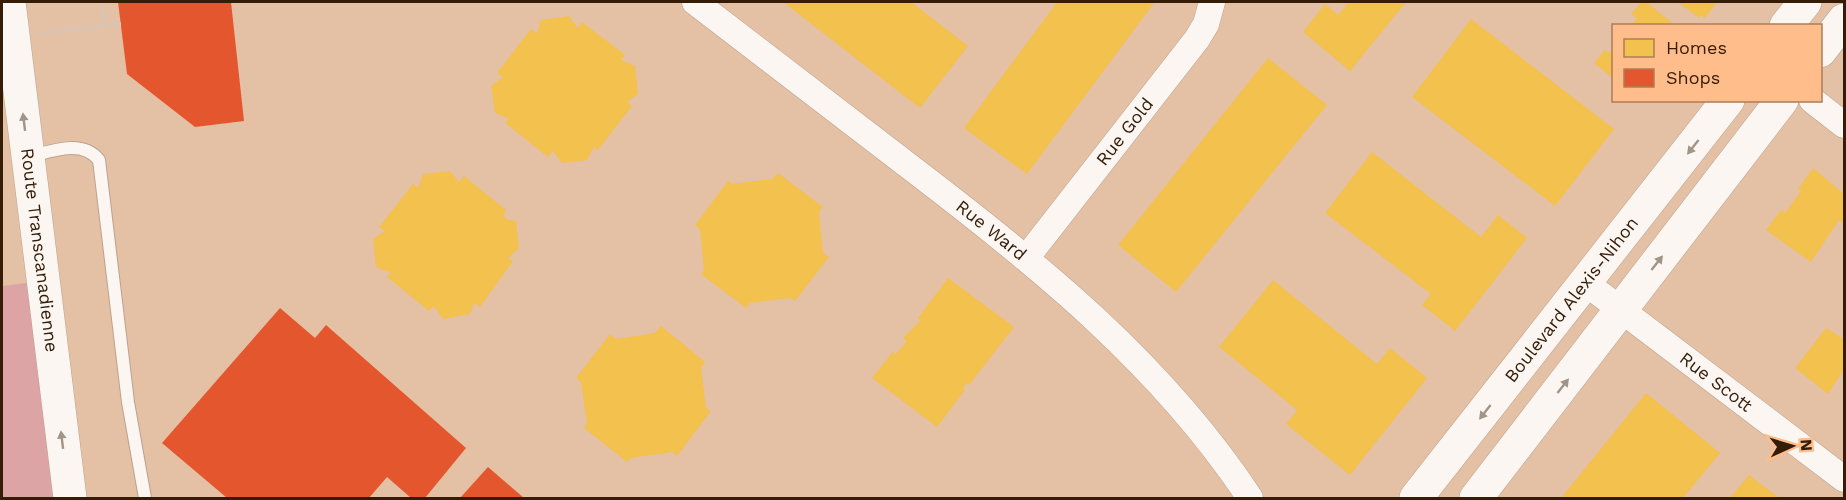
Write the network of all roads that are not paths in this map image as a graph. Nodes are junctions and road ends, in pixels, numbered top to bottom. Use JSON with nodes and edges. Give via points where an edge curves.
{"nodes":[{"id":1,"x":9,"y":2,"type":"edge"},
{"id":2,"x":695,"y":2,"type":"edge"},
{"id":3,"x":1212,"y":2,"type":"edge"},
{"id":4,"x":1805,"y":2,"type":"edge"},
{"id":5,"x":1845,"y":20,"type":"edge"},
{"id":6,"x":1788,"y":24,"type":"edge"},
{"id":7,"x":1822,"y":50,"type":"edge"},
{"id":8,"x":1726,"y":102,"type":"edge"},
{"id":9,"x":1780,"y":102,"type":"edge"},
{"id":10,"x":1815,"y":102,"type":"edge"},
{"id":11,"x":1845,"y":125,"type":"edge"},
{"id":12,"x":28,"y":157,"type":"junction"},
{"id":13,"x":1027,"y":257,"type":"junction"},
{"id":14,"x":1587,"y":284,"type":"junction"},
{"id":15,"x":1621,"y":309,"type":"junction"},
{"id":16,"x":1845,"y":479,"type":"edge"},
{"id":17,"x":70,"y":498,"type":"edge"},
{"id":18,"x":145,"y":498,"type":"edge"},
{"id":19,"x":1250,"y":498,"type":"edge"},
{"id":20,"x":1416,"y":498,"type":"edge"},
{"id":21,"x":1476,"y":498,"type":"edge"}],
"edges":[{"from":12,"to":1,"type":"street","name":"Route Transcanadienne","one_way":true},
{"from":2,"to":13,"type":"street","name":"Rue Ward"},
{"from":3,"to":13,"type":"street","name":"Rue Gold","via":[[1206,24],[1185,55]]},
{"from":4,"to":6,"type":"street"},
{"from":5,"to":7,"type":"street"},
{"from":8,"to":14,"type":"street","name":"Boulevard Alexis-Nihon","one_way":true},
{"from":15,"to":9,"type":"street","one_way":true},
{"from":10,"to":11,"type":"street"},
{"from":17,"to":12,"type":"street","name":"Route Transcanadienne","one_way":true},
{"from":12,"to":18,"type":"lane","via":[[81,148],[93,152],[99,160],[128,402]]},
{"from":13,"to":19,"type":"street","name":"Rue Ward","via":[[1119,339],[1186,413]]},
{"from":14,"to":15,"type":"street","name":"Rue Scott"},
{"from":14,"to":20,"type":"street","name":"Boulevard Alexis-Nihon","one_way":true},
{"from":15,"to":16,"type":"street","name":"Rue Scott"},
{"from":21,"to":15,"type":"street","one_way":true}]}
